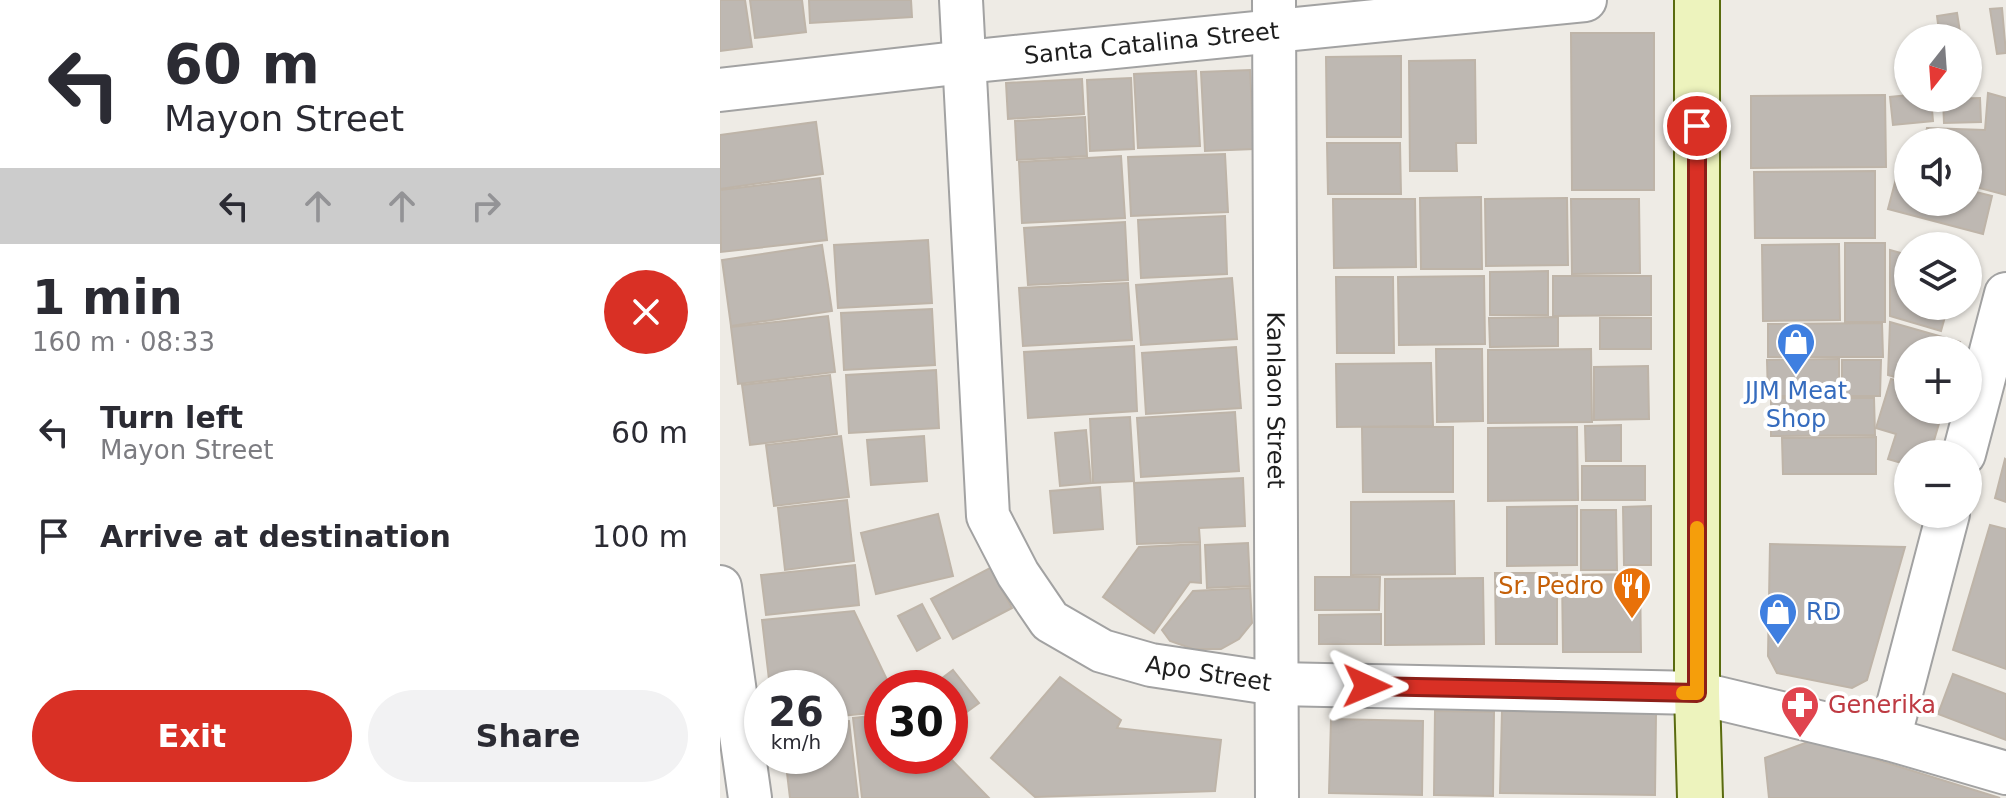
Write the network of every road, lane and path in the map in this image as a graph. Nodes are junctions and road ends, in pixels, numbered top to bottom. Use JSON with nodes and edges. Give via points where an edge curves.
{"nodes":[{"id":1,"x":961,"y":0,"type":"edge"},
{"id":2,"x":1585,"y":0,"type":"edge"},
{"id":3,"x":1697,"y":0,"type":"edge"},
{"id":4,"x":1274,"y":15,"type":"edge"},
{"id":5,"x":965,"y":62,"type":"junction"},
{"id":6,"x":720,"y":90,"type":"edge"},
{"id":7,"x":2006,"y":294,"type":"edge"},
{"id":8,"x":1968,"y":440,"type":"edge"},
{"id":9,"x":1944,"y":528,"type":"edge"},
{"id":10,"x":720,"y":587,"type":"edge"},
{"id":11,"x":1277,"y":684,"type":"junction"},
{"id":12,"x":1697,"y":693,"type":"junction"},
{"id":13,"x":1889,"y":739,"type":"junction"},
{"id":14,"x":2006,"y":773,"type":"edge"},
{"id":15,"x":750,"y":798,"type":"edge"},
{"id":16,"x":1277,"y":798,"type":"edge"},
{"id":17,"x":1700,"y":798,"type":"edge"}],
"edges":[{"from":1,"to":5,"type":"street","name":"Apo Street"},
{"from":2,"to":4,"type":"street","name":"Santa Catalina Street"},
{"from":3,"to":12,"type":"main road"},
{"from":4,"to":5,"type":"street","name":"Santa Catalina Street"},
{"from":4,"to":11,"type":"street","name":"Kanlaon Street"},
{"from":5,"to":6,"type":"street","name":"Santa Catalina Street"},
{"from":5,"to":11,"type":"street","name":"Apo Street","via":[[988,516],[1050,621],[1102,651],[1151,665]]},
{"from":7,"to":8,"type":"street"},
{"from":9,"to":13,"type":"street"},
{"from":10,"to":15,"type":"street"},
{"from":11,"to":12,"type":"street","name":"Apo Street"},
{"from":11,"to":16,"type":"street","name":"Kanlaon Street"},
{"from":12,"to":13,"type":"street","name":"Apo Street"},
{"from":12,"to":17,"type":"main road"},
{"from":13,"to":14,"type":"street","name":"Apo Street"}]}
